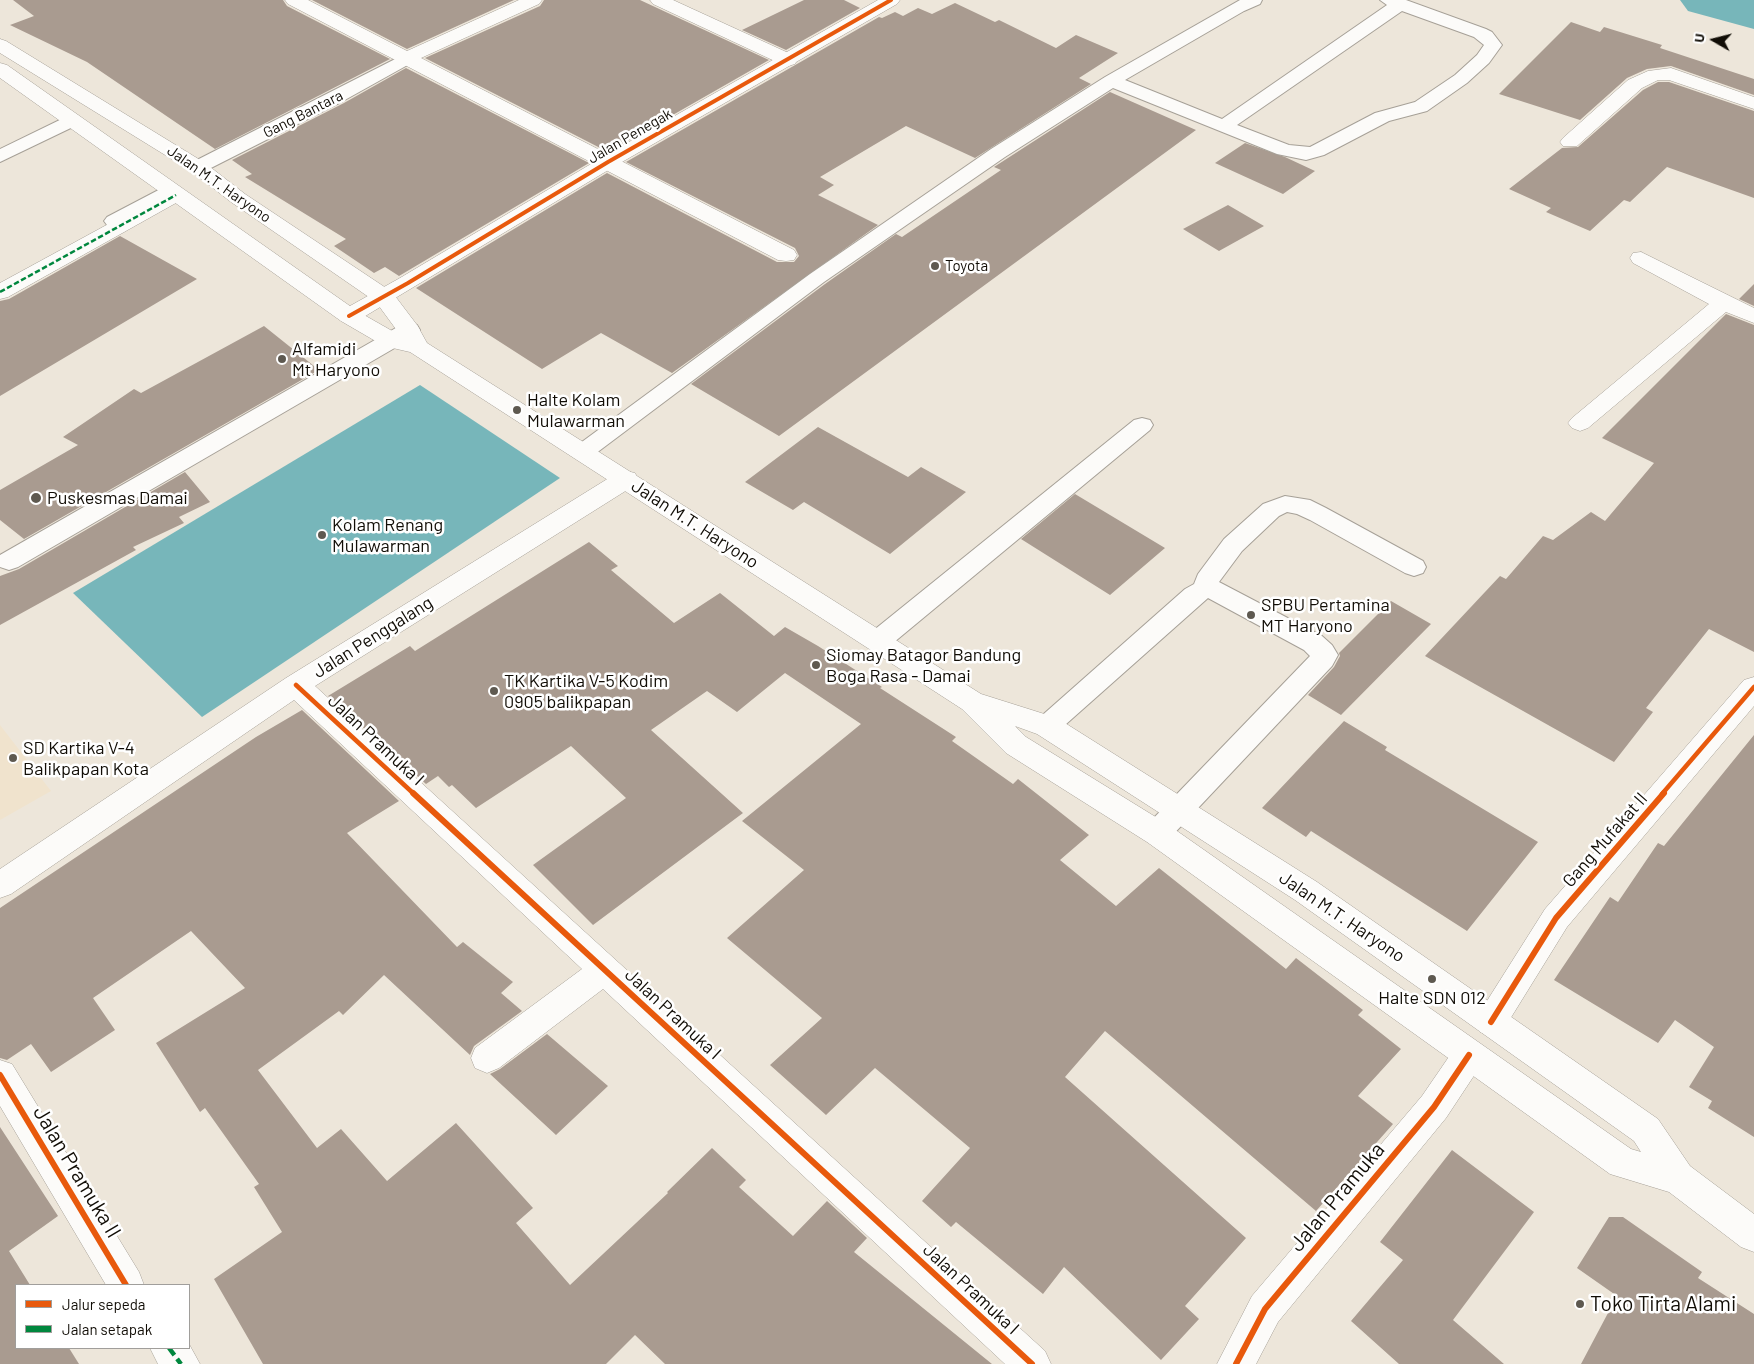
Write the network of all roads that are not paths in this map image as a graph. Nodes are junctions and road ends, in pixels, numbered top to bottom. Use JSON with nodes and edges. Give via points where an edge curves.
{"nodes":[{"id":1,"x":294,"y":0,"type":"edge"},
{"id":2,"x":533,"y":0,"type":"edge"},
{"id":3,"x":659,"y":0,"type":"edge"},
{"id":4,"x":891,"y":0,"type":"edge"},
{"id":5,"x":1254,"y":0,"type":"edge"},
{"id":6,"x":1394,"y":2,"type":"edge"},
{"id":7,"x":0,"y":45,"type":"edge"},
{"id":8,"x":407,"y":58,"type":"junction"},
{"id":9,"x":788,"y":60,"type":"junction"},
{"id":10,"x":0,"y":69,"type":"edge"},
{"id":11,"x":1111,"y":81,"type":"junction"},
{"id":12,"x":1754,"y":103,"type":"edge"},
{"id":13,"x":70,"y":121,"type":"junction"},
{"id":14,"x":1223,"y":126,"type":"junction"},
{"id":15,"x":1570,"y":142,"type":"dead end"},
{"id":16,"x":0,"y":156,"type":"edge"},
{"id":17,"x":608,"y":162,"type":"junction"},
{"id":18,"x":198,"y":167,"type":"junction"},
{"id":19,"x":173,"y":192,"type":"junction"},
{"id":20,"x":786,"y":255,"type":"dead end"},
{"id":21,"x":1641,"y":258,"type":"dead end"},
{"id":22,"x":0,"y":284,"type":"edge"},
{"id":23,"x":0,"y":292,"type":"edge"},
{"id":24,"x":384,"y":298,"type":"junction"},
{"id":25,"x":1724,"y":303,"type":"junction"},
{"id":26,"x":349,"y":316,"type":"junction"},
{"id":27,"x":1754,"y":316,"type":"edge"},
{"id":28,"x":406,"y":339,"type":"junction"},
{"id":29,"x":1580,"y":423,"type":"dead end"},
{"id":30,"x":1142,"y":425,"type":"dead end"},
{"id":31,"x":583,"y":452,"type":"junction"},
{"id":32,"x":626,"y":479,"type":"junction"},
{"id":33,"x":9,"y":561,"type":"dead end"},
{"id":34,"x":1414,"y":567,"type":"dead end"},
{"id":35,"x":1205,"y":589,"type":"junction"},
{"id":36,"x":878,"y":641,"type":"junction"},
{"id":37,"x":296,"y":685,"type":"junction"},
{"id":38,"x":1754,"y":686,"type":"edge"},
{"id":39,"x":972,"y":702,"type":"junction"},
{"id":40,"x":1047,"y":726,"type":"junction"},
{"id":41,"x":1179,"y":808,"type":"junction"},
{"id":42,"x":1157,"y":833,"type":"junction"},
{"id":43,"x":0,"y":885,"type":"edge"},
{"id":44,"x":604,"y":970,"type":"junction"},
{"id":45,"x":1491,"y":1022,"type":"junction"},
{"id":46,"x":1469,"y":1055,"type":"junction"},
{"id":47,"x":488,"y":1058,"type":"dead end"},
{"id":48,"x":0,"y":1075,"type":"edge"},
{"id":49,"x":1678,"y":1178,"type":"junction"},
{"id":50,"x":1754,"y":1235,"type":"edge"},
{"id":51,"x":125,"y":1284,"type":"edge"},
{"id":52,"x":170,"y":1349,"type":"edge"},
{"id":53,"x":181,"y":1364,"type":"edge"},
{"id":54,"x":1032,"y":1364,"type":"edge"},
{"id":55,"x":1236,"y":1364,"type":"edge"}],
"edges":[{"from":1,"to":8,"type":"street"},
{"from":2,"to":8,"type":"street"},
{"from":3,"to":9,"type":"street"},
{"from":4,"to":9,"type":"street","name":"Jalan Penegak"},
{"from":5,"to":11,"type":"lane","via":[[1238,6]]},
{"from":6,"to":14,"type":"lane"},
{"from":6,"to":14,"type":"lane","via":[[1480,32],[1492,45],[1467,74],[1421,108],[1382,116],[1317,151],[1306,154],[1284,150]]},
{"from":7,"to":18,"type":"street","name":"Jalan M.T. Haryono"},
{"from":8,"to":17,"type":"street"},
{"from":8,"to":18,"type":"lane","name":"Gang Bantara"},
{"from":9,"to":17,"type":"street","name":"Jalan Penegak"},
{"from":10,"to":13,"type":"street","name":"Jalan M.T. Haryono"},
{"from":11,"to":14,"type":"lane"},
{"from":11,"to":31,"type":"lane","via":[[998,153],[825,272]]},
{"from":12,"to":15,"type":"street","via":[[1671,74],[1655,74],[1635,84]]},
{"from":13,"to":16,"type":"lane"},
{"from":13,"to":19,"type":"street","name":"Jalan M.T. Haryono"},
{"from":17,"to":20,"type":"street"},
{"from":17,"to":24,"type":"street","name":"Jalan Penegak"},
{"from":18,"to":24,"type":"street","name":"Jalan M.T. Haryono"},
{"from":19,"to":22,"type":"lane"},
{"from":19,"to":23,"type":"street"},
{"from":19,"to":26,"type":"street","name":"Jalan M.T. Haryono"},
{"from":21,"to":25,"type":"street"},
{"from":24,"to":26,"type":"street","name":"Jalan Penegak"},
{"from":24,"to":28,"type":"street","name":"Jalan M.T. Haryono"},
{"from":25,"to":27,"type":"street"},
{"from":25,"to":29,"type":"street"},
{"from":26,"to":28,"type":"street","name":"Jalan M.T. Haryono"},
{"from":28,"to":31,"type":"street","name":"Jalan M.T. Haryono"},
{"from":28,"to":33,"type":"lane"},
{"from":30,"to":36,"type":"lane"},
{"from":31,"to":32,"type":"street","name":"Jalan M.T. Haryono"},
{"from":32,"to":36,"type":"street","name":"Jalan M.T. Haryono"},
{"from":32,"to":37,"type":"street","name":"Jalan Penggalang"},
{"from":34,"to":35,"type":"lane","via":[[1318,514],[1298,505],[1285,504],[1271,510],[1233,545],[1207,580]]},
{"from":35,"to":40,"type":"lane","via":[[1194,595]]},
{"from":35,"to":41,"type":"lane","via":[[1214,590],[1313,643],[1325,655]]},
{"from":36,"to":39,"type":"street","name":"Jalan M.T. Haryono"},
{"from":37,"to":43,"type":"street","name":"Jalan Penggalang"},
{"from":37,"to":44,"type":"street","name":"Jalan Pramuka I"},
{"from":38,"to":45,"type":"street","name":"Gang Mufakat II","via":[[1556,918]]},
{"from":39,"to":40,"type":"street","name":"Jalan M.T. Haryono"},
{"from":39,"to":42,"type":"street","name":"Jalan M.T. Haryono","via":[[1016,745]]},
{"from":40,"to":41,"type":"street","name":"Jalan M.T. Haryono"},
{"from":41,"to":42,"type":"lane"},
{"from":41,"to":45,"type":"street","name":"Jalan M.T. Haryono","via":[[1306,891]]},
{"from":42,"to":46,"type":"street","name":"Jalan M.T. Haryono"},
{"from":44,"to":47,"type":"street"},
{"from":44,"to":54,"type":"street","name":"Jalan Pramuka I"},
{"from":45,"to":49,"type":"street","name":"Jalan M.T. Haryono","via":[[1646,1130]]},
{"from":46,"to":49,"type":"street","name":"Jalan M.T. Haryono","via":[[1622,1163]]},
{"from":46,"to":55,"type":"street","name":"Jalan Pramuka","via":[[1434,1107],[1265,1309]]},
{"from":48,"to":51,"type":"street","name":"Jalan Pramuka II"},
{"from":49,"to":50,"type":"street","name":"Jalan M.T. Haryono"},
{"from":52,"to":53,"type":"street"}]}
